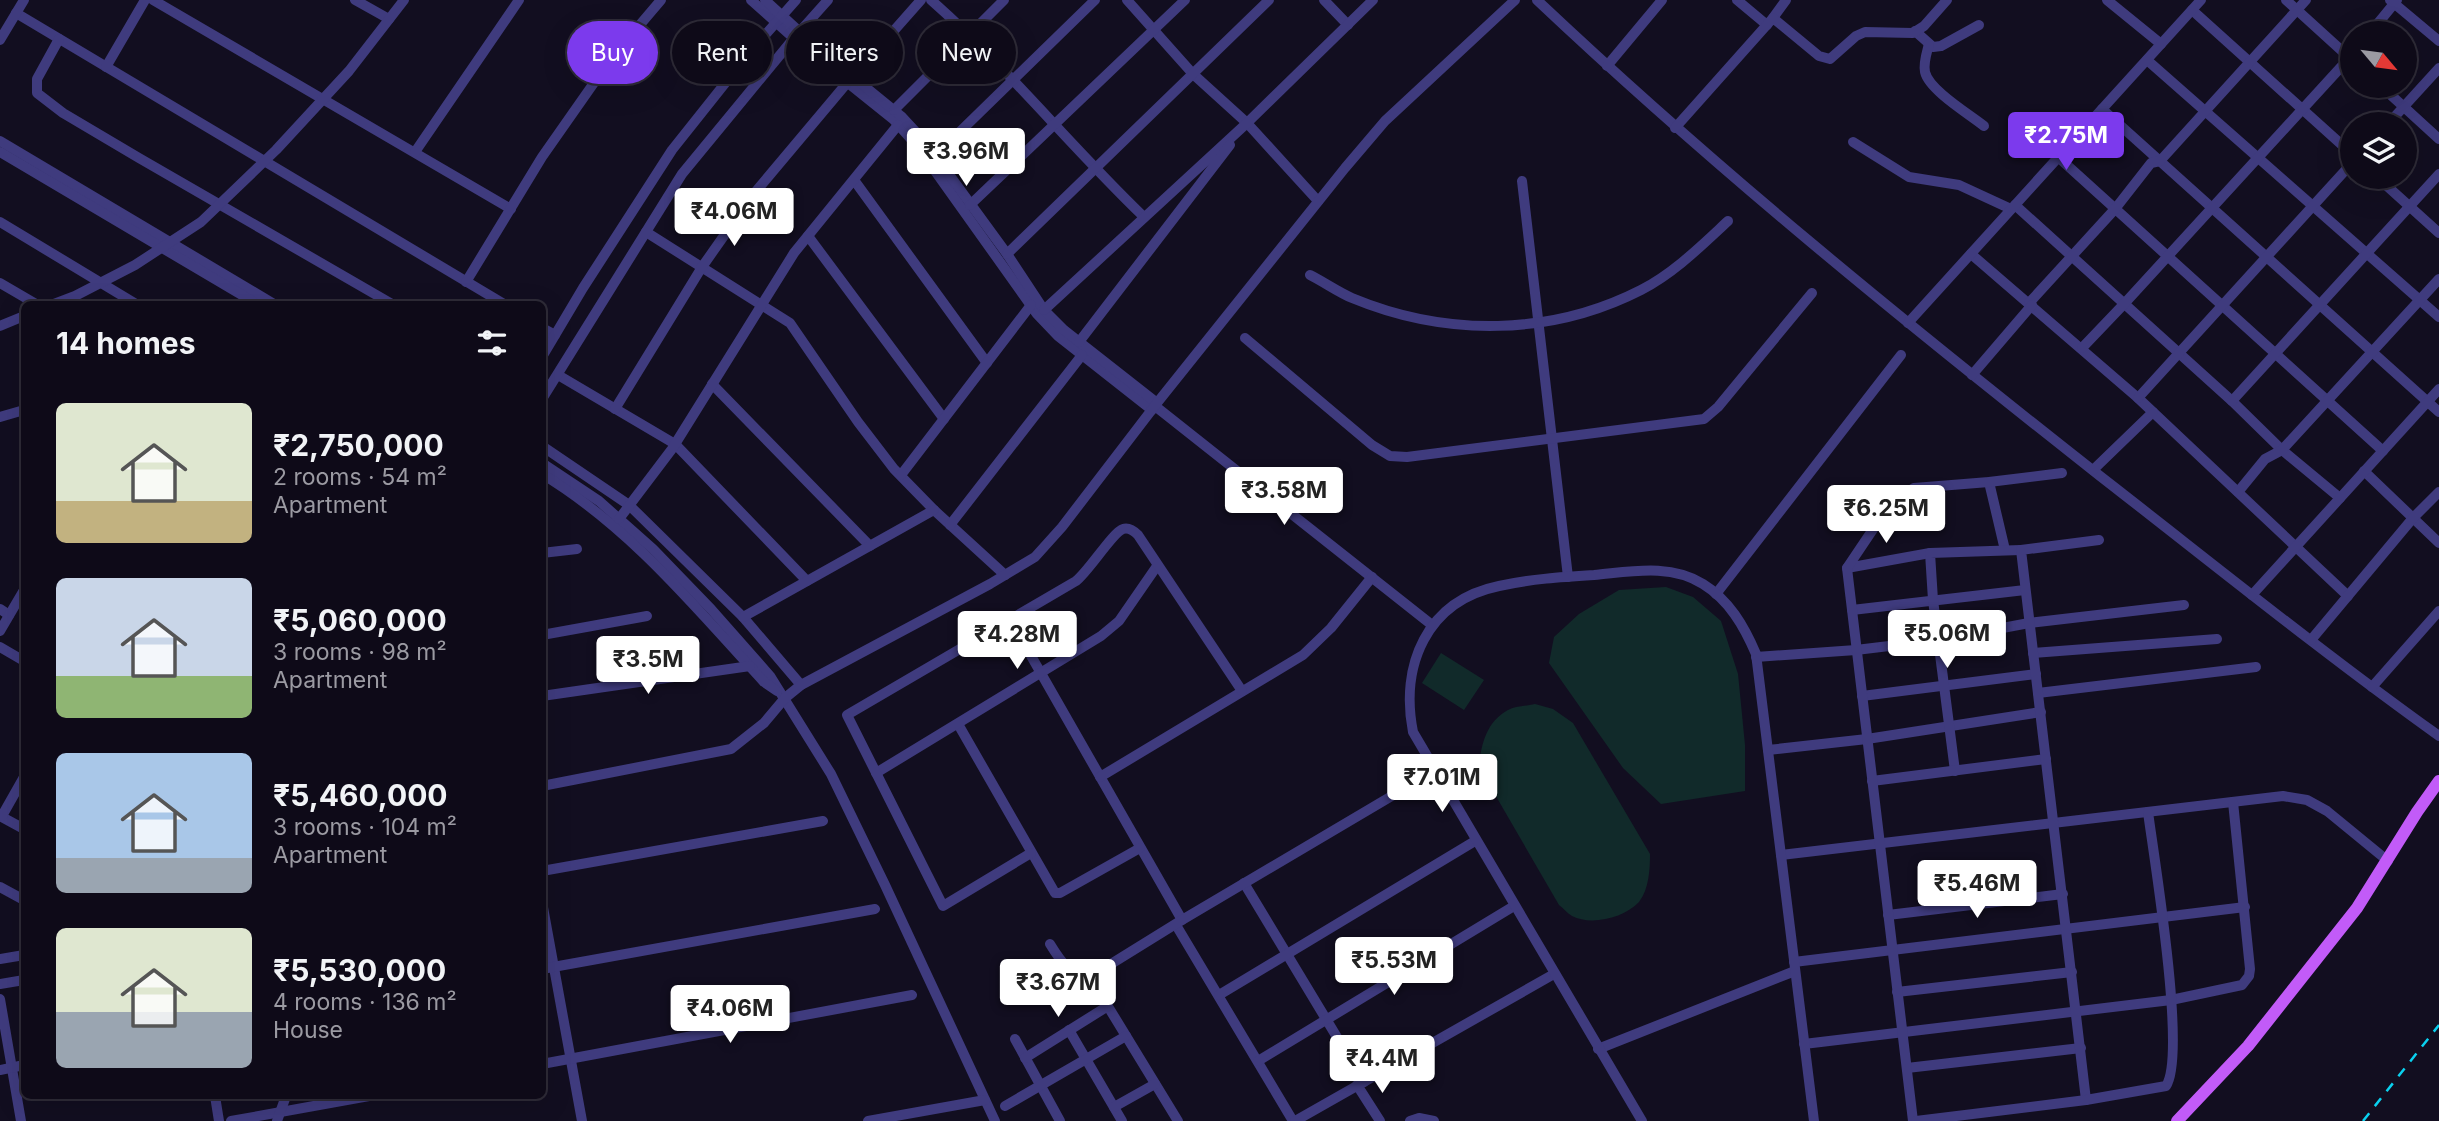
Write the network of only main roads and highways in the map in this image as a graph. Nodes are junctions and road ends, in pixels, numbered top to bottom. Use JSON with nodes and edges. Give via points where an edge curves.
{"nodes":[{"id":1,"x":2439,"y":781,"type":"edge"},
{"id":2,"x":2177,"y":1121,"type":"edge"}],
"edges":[{"from":1,"to":2,"type":"main road","via":[[2357,908],[2248,1046]]}]}
